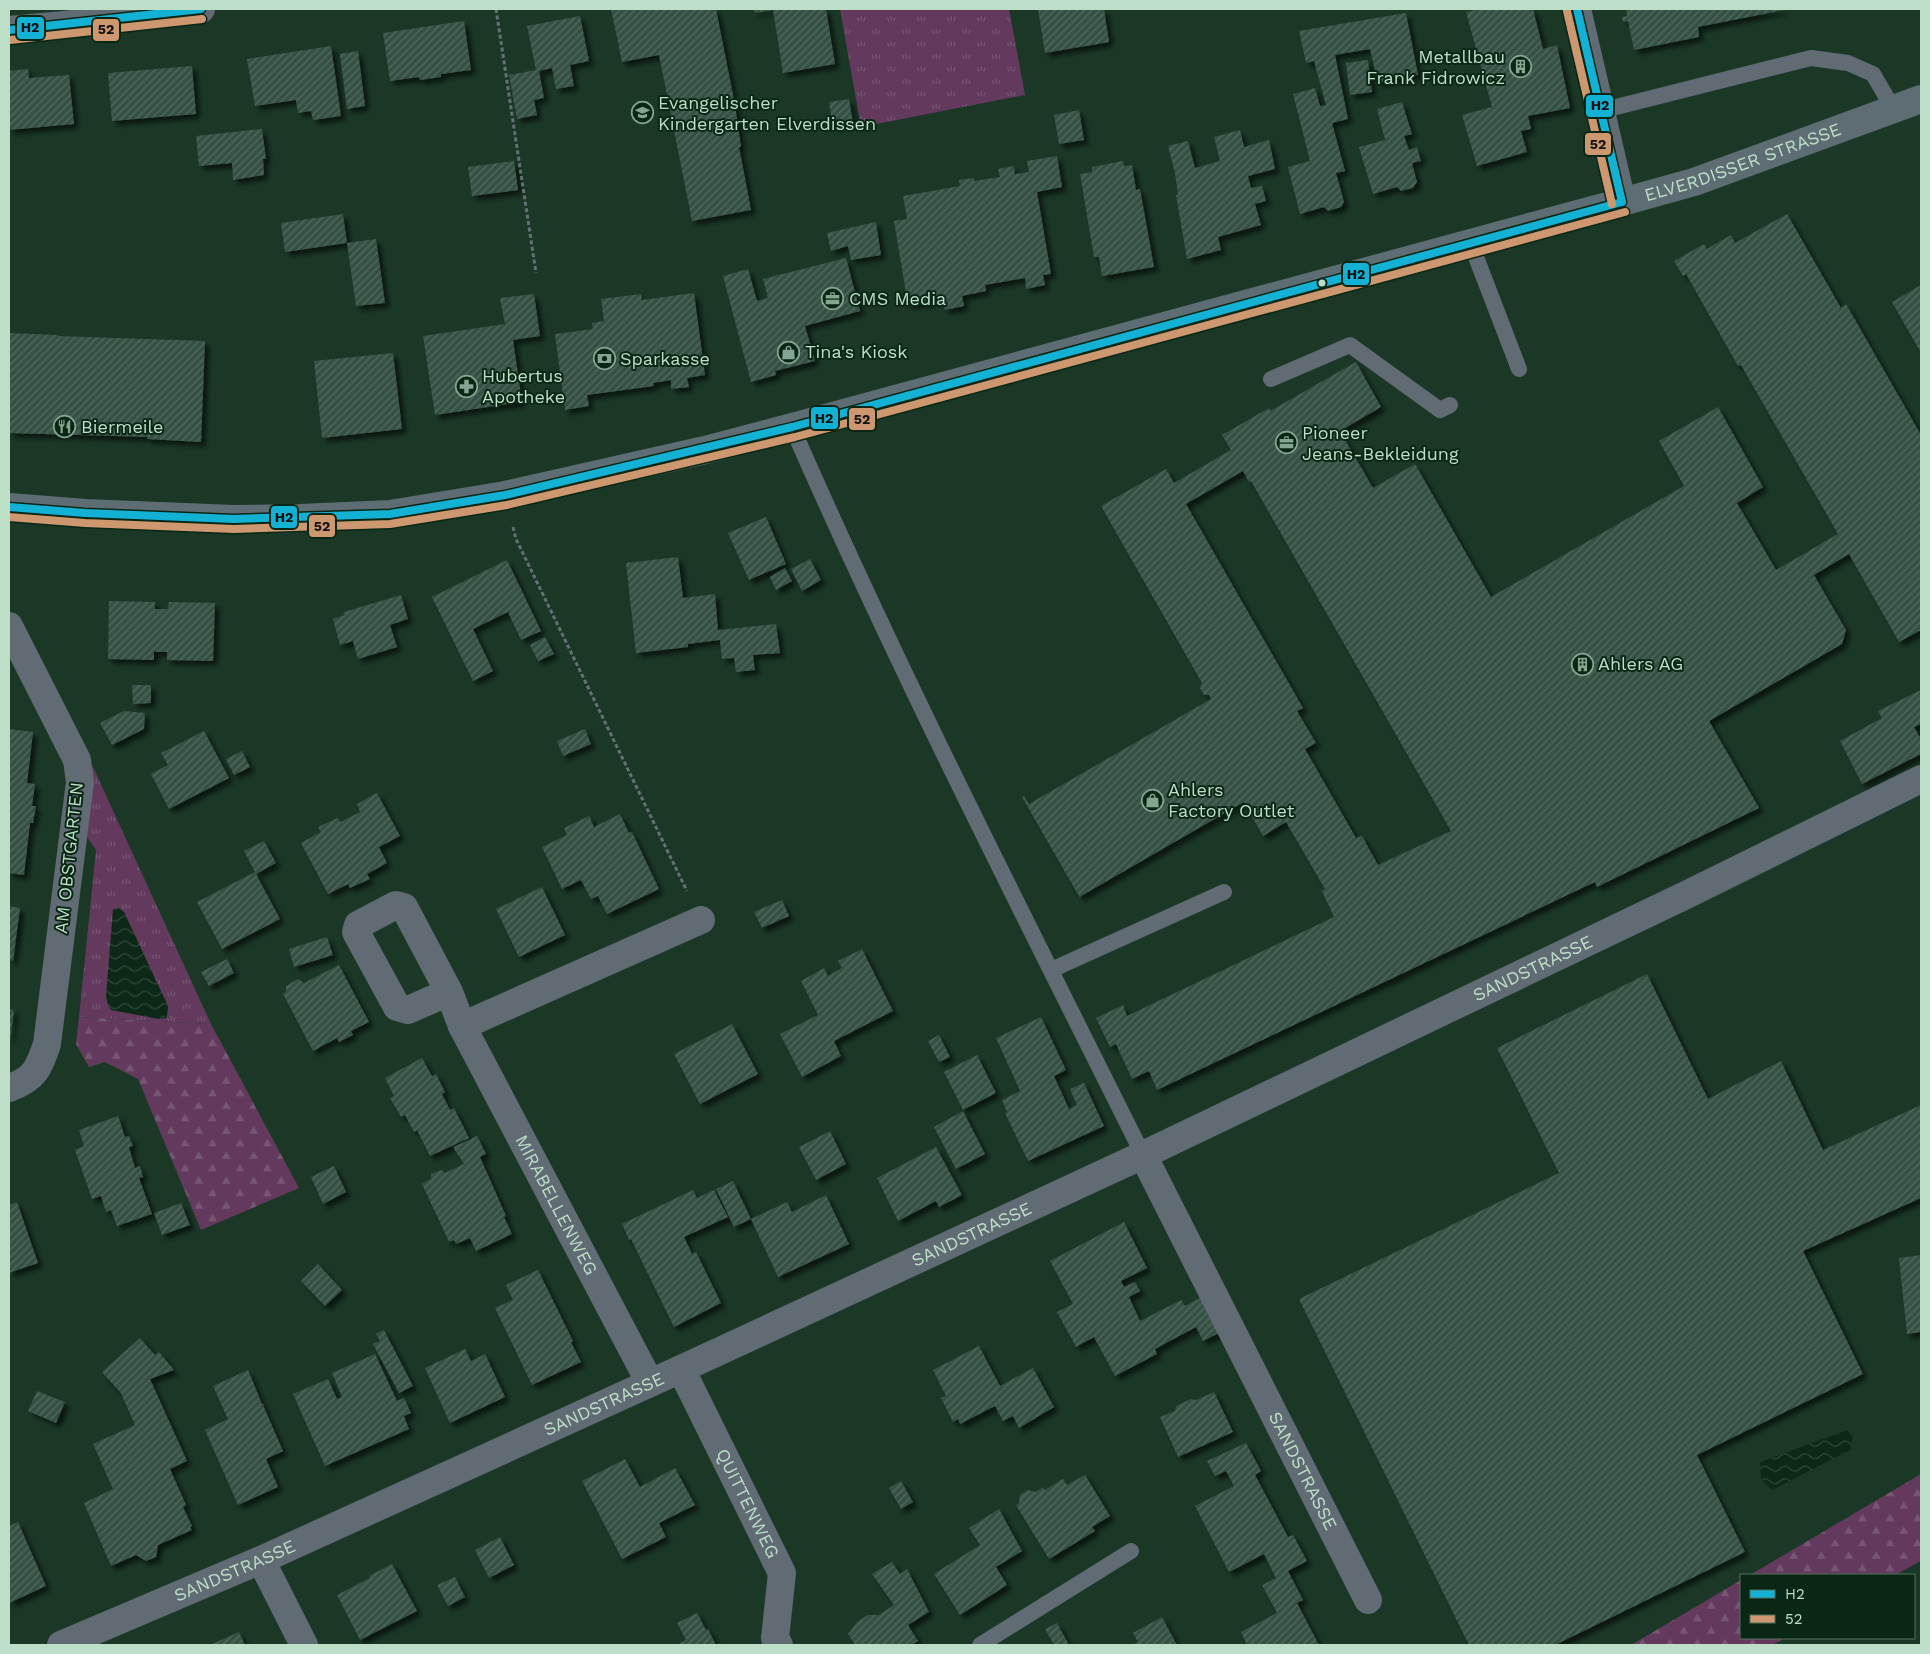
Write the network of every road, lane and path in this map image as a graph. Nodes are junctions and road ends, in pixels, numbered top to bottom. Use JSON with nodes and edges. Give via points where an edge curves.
{"nodes":[{"id":1,"x":201,"y":9,"type":"edge"},
{"id":2,"x":496,"y":9,"type":"edge"},
{"id":3,"x":1577,"y":9,"type":"edge"},
{"id":4,"x":9,"y":30,"type":"edge"},
{"id":5,"x":1921,"y":100,"type":"edge"},
{"id":6,"x":1894,"y":110,"type":"junction"},
{"id":7,"x":1600,"y":111,"type":"junction"},
{"id":8,"x":1622,"y":202,"type":"junction"},
{"id":9,"x":1471,"y":244,"type":"junction"},
{"id":10,"x":536,"y":273,"type":"dead end"},
{"id":11,"x":1519,"y":369,"type":"dead end"},
{"id":12,"x":1271,"y":379,"type":"dead end"},
{"id":13,"x":1450,"y":405,"type":"dead end"},
{"id":14,"x":792,"y":427,"type":"junction"},
{"id":15,"x":505,"y":495,"type":"junction"},
{"id":16,"x":9,"y":506,"type":"edge"},
{"id":17,"x":9,"y":626,"type":"edge"},
{"id":18,"x":1921,"y":779,"type":"edge"},
{"id":19,"x":1224,"y":892,"type":"dead end"},
{"id":20,"x":702,"y":920,"type":"joint"},
{"id":21,"x":1051,"y":970,"type":"junction"},
{"id":22,"x":449,"y":992,"type":"dead end"},
{"id":23,"x":462,"y":1026,"type":"junction"},
{"id":24,"x":9,"y":1088,"type":"edge"},
{"id":25,"x":1143,"y":1155,"type":"junction"},
{"id":26,"x":681,"y":1369,"type":"junction"},
{"id":27,"x":650,"y":1383,"type":"junction"},
{"id":28,"x":1130,"y":1551,"type":"dead end"},
{"id":29,"x":261,"y":1560,"type":"junction"},
{"id":30,"x":1368,"y":1600,"type":"dead end"},
{"id":31,"x":61,"y":1645,"type":"edge"},
{"id":32,"x":304,"y":1645,"type":"edge"},
{"id":33,"x":779,"y":1645,"type":"edge"},
{"id":34,"x":980,"y":1645,"type":"edge"}],
"edges":[{"from":1,"to":4,"type":"street"},
{"from":2,"to":10,"type":"path"},
{"from":3,"to":7,"type":"street"},
{"from":5,"to":6,"type":"main road","name":"ELVERDISSER STRASSE"},
{"from":6,"to":7,"type":"lane","via":[[1873,74],[1848,63],[1811,58]]},
{"from":6,"to":8,"type":"main road","name":"ELVERDISSER STRASSE","via":[[1694,182]]},
{"from":7,"to":8,"type":"street"},
{"from":8,"to":9,"type":"main road","name":"ELVERDISSER STRASSE"},
{"from":9,"to":11,"type":"lane"},
{"from":9,"to":14,"type":"main road","name":"ELVERDISSER STRASSE"},
{"from":12,"to":13,"type":"lane","via":[[1350,345],[1440,410]]},
{"from":14,"to":15,"type":"main road","name":"ELVERDISSER STRASSE"},
{"from":14,"to":21,"type":"lane","via":[[944,756]]},
{"from":15,"to":16,"type":"main road","name":"ELVERDISSER STRASSE","via":[[390,514],[300,518],[234,519],[85,513]]},
{"from":15,"to":20,"type":"path","via":[[516,539]]},
{"from":17,"to":24,"type":"street","name":"AM OBSTGARTEN","via":[[77,760],[80,782],[47,1044],[38,1069],[19,1085]]},
{"from":18,"to":25,"type":"street","name":"SANDSTRASSE"},
{"from":19,"to":21,"type":"lane"},
{"from":20,"to":23,"type":"street"},
{"from":21,"to":25,"type":"lane"},
{"from":22,"to":23,"type":"street","name":"MIRABELLENWEG"},
{"from":23,"to":27,"type":"street","name":"MIRABELLENWEG"},
{"from":25,"to":26,"type":"street","name":"SANDSTRASSE"},
{"from":25,"to":30,"type":"street","name":"SANDSTRASSE"},
{"from":26,"to":27,"type":"street","name":"SANDSTRASSE"},
{"from":26,"to":33,"type":"street","name":"QUITTENWEG","via":[[782,1573],[775,1638]]},
{"from":27,"to":29,"type":"street","name":"SANDSTRASSE"},
{"from":28,"to":34,"type":"lane"},
{"from":29,"to":31,"type":"street","name":"SANDSTRASSE"},
{"from":29,"to":32,"type":"street"}]}
